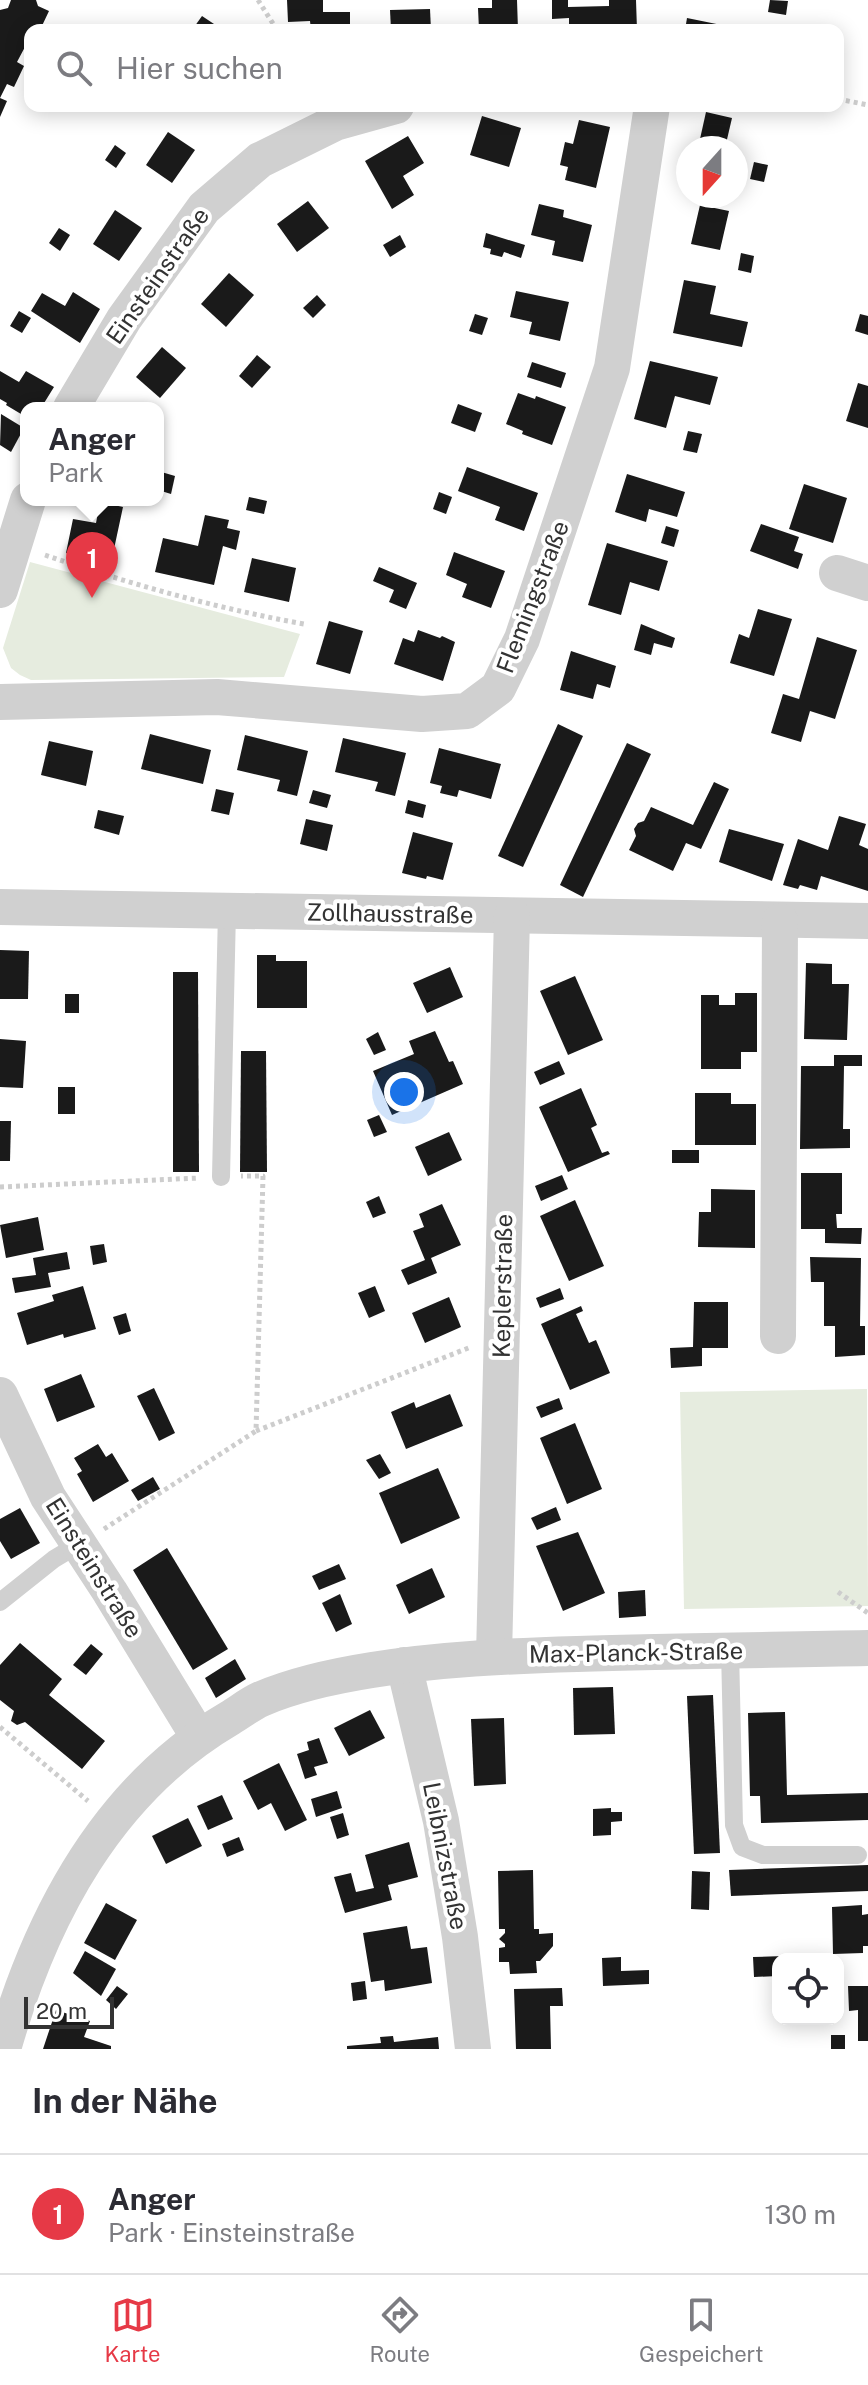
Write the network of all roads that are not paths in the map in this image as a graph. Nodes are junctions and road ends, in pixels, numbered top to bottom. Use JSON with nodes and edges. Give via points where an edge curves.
{"nodes":[{"id":1,"x":374,"y":112,"type":"edge"},
{"id":2,"x":651,"y":112,"type":"edge"},
{"id":3,"x":75,"y":402,"type":"edge"},
{"id":4,"x":26,"y":506,"type":"edge"},
{"id":5,"x":0,"y":590,"type":"edge"},
{"id":6,"x":0,"y":702,"type":"edge"},
{"id":7,"x":0,"y":907,"type":"edge"},
{"id":8,"x":227,"y":911,"type":"junction"},
{"id":9,"x":512,"y":916,"type":"junction"},
{"id":10,"x":780,"y":921,"type":"junction"},
{"id":11,"x":868,"y":921,"type":"edge"},
{"id":12,"x":221,"y":1177,"type":"road end"},
{"id":13,"x":778,"y":1336,"type":"dead end"},
{"id":14,"x":0,"y":1395,"type":"edge"},
{"id":15,"x":79,"y":1544,"type":"junction"},
{"id":16,"x":0,"y":1602,"type":"edge"},
{"id":17,"x":868,"y":1648,"type":"edge"},
{"id":18,"x":730,"y":1650,"type":"junction"},
{"id":19,"x":494,"y":1656,"type":"junction"},
{"id":20,"x":404,"y":1665,"type":"junction"},
{"id":21,"x":198,"y":1736,"type":"junction"},
{"id":22,"x":858,"y":1855,"type":"dead end"},
{"id":23,"x":3,"y":2049,"type":"edge"},
{"id":24,"x":473,"y":2049,"type":"edge"}],
"edges":[{"from":1,"to":3,"type":"street","name":"Einsteinstraße","via":[[335,123],[260,160],[204,208],[124,319]]},
{"from":2,"to":6,"type":"street","name":"Flemingstraße","via":[[612,368],[522,639],[498,688],[467,711],[422,714],[217,697]]},
{"from":4,"to":5,"type":"street"},
{"from":7,"to":8,"type":"street","name":"Zollhausstraße"},
{"from":8,"to":9,"type":"street","name":"Zollhausstraße"},
{"from":8,"to":12,"type":"lane"},
{"from":9,"to":10,"type":"street","name":"Zollhausstraße"},
{"from":9,"to":19,"type":"street","name":"Keplerstraße"},
{"from":10,"to":11,"type":"street","name":"Zollhausstraße"},
{"from":10,"to":13,"type":"street"},
{"from":14,"to":15,"type":"street","name":"Einsteinstraße","via":[[48,1497]]},
{"from":15,"to":16,"type":"lane"},
{"from":15,"to":21,"type":"street","name":"Einsteinstraße"},
{"from":17,"to":18,"type":"street","name":"Max-Planck-Straße"},
{"from":18,"to":19,"type":"street","name":"Max-Planck-Straße"},
{"from":18,"to":22,"type":"lane","via":[[734,1825],[742,1847],[763,1855]]},
{"from":19,"to":20,"type":"street","name":"Max-Planck-Straße"},
{"from":20,"to":21,"type":"street","name":"Max-Planck-Straße","via":[[325,1678],[261,1700]]},
{"from":20,"to":24,"type":"street","name":"Leibnizstraße","via":[[441,1821]]},
{"from":21,"to":23,"type":"street","name":"Max-Planck-Straße","via":[[111,1821],[78,1868],[32,1962]]}]}
